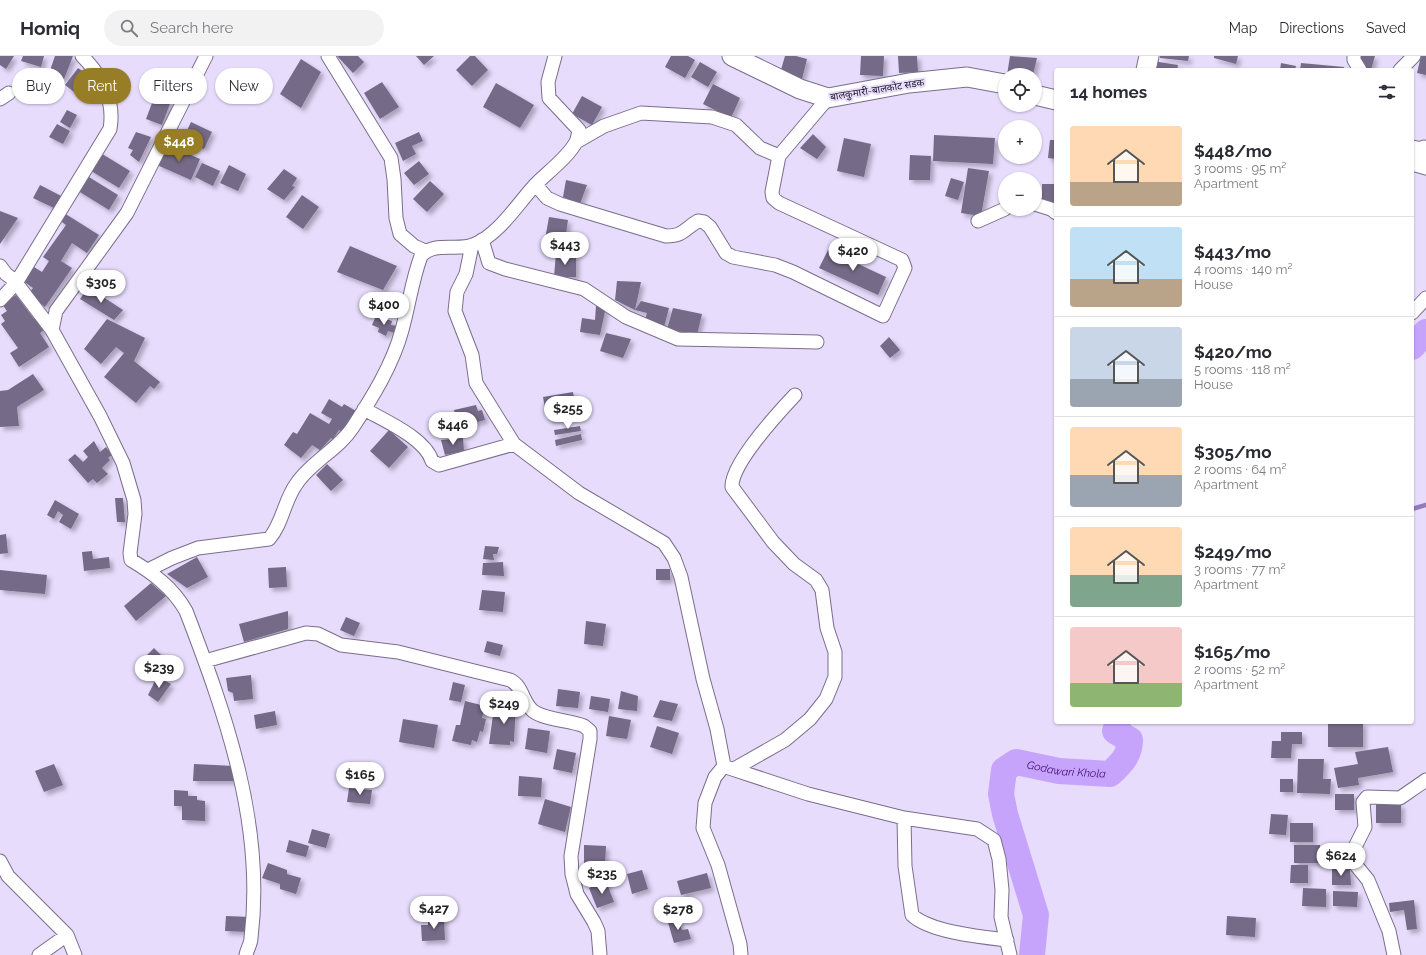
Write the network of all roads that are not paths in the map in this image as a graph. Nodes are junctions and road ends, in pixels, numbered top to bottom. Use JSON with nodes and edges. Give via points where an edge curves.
{"nodes":[{"id":1,"x":82,"y":56,"type":"edge"},
{"id":2,"x":206,"y":56,"type":"edge"},
{"id":3,"x":328,"y":56,"type":"edge"},
{"id":4,"x":555,"y":56,"type":"edge"},
{"id":5,"x":732,"y":56,"type":"edge"},
{"id":6,"x":1149,"y":56,"type":"edge"},
{"id":7,"x":1354,"y":56,"type":"edge"},
{"id":8,"x":1414,"y":56,"type":"edge"},
{"id":9,"x":751,"y":60,"type":"edge"},
{"id":10,"x":1146,"y":68,"type":"edge"},
{"id":11,"x":1359,"y":68,"type":"edge"},
{"id":12,"x":1402,"y":68,"type":"edge"},
{"id":13,"x":998,"y":81,"type":"edge"},
{"id":14,"x":1042,"y":97,"type":"edge"},
{"id":15,"x":828,"y":98,"type":"junction"},
{"id":16,"x":1054,"y":100,"type":"edge"},
{"id":17,"x":576,"y":142,"type":"junction"},
{"id":18,"x":1418,"y":154,"type":"edge"},
{"id":19,"x":780,"y":156,"type":"junction"},
{"id":20,"x":1426,"y":168,"type":"edge"},
{"id":21,"x":536,"y":184,"type":"junction"},
{"id":22,"x":1042,"y":206,"type":"edge"},
{"id":23,"x":1054,"y":211,"type":"edge"},
{"id":24,"x":998,"y":212,"type":"edge"},
{"id":25,"x":978,"y":221,"type":"dead end"},
{"id":26,"x":477,"y":243,"type":"junction"},
{"id":27,"x":425,"y":251,"type":"junction"},
{"id":28,"x":0,"y":266,"type":"edge"},
{"id":29,"x":16,"y":283,"type":"junction"},
{"id":30,"x":1426,"y":298,"type":"edge"},
{"id":31,"x":0,"y":300,"type":"edge"},
{"id":32,"x":1414,"y":311,"type":"edge"},
{"id":33,"x":52,"y":330,"type":"junction"},
{"id":34,"x":816,"y":342,"type":"dead end"},
{"id":35,"x":795,"y":395,"type":"dead end"},
{"id":36,"x":364,"y":409,"type":"junction"},
{"id":37,"x":514,"y":444,"type":"junction"},
{"id":38,"x":148,"y":570,"type":"junction"},
{"id":39,"x":205,"y":661,"type":"junction"},
{"id":40,"x":729,"y":767,"type":"junction"},
{"id":41,"x":1426,"y":780,"type":"edge"},
{"id":42,"x":904,"y":818,"type":"junction"},
{"id":43,"x":0,"y":861,"type":"edge"},
{"id":44,"x":4,"y":878,"type":"edge"},
{"id":45,"x":67,"y":935,"type":"junction"},
{"id":46,"x":1006,"y":940,"type":"junction"},
{"id":47,"x":39,"y":955,"type":"edge"},
{"id":48,"x":75,"y":955,"type":"edge"},
{"id":49,"x":246,"y":955,"type":"edge"},
{"id":50,"x":600,"y":955,"type":"edge"},
{"id":51,"x":742,"y":955,"type":"edge"},
{"id":52,"x":1010,"y":955,"type":"edge"},
{"id":53,"x":1394,"y":955,"type":"edge"}],
"edges":[{"from":1,"to":29,"type":"street","via":[[106,88],[112,117],[110,129]]},
{"from":2,"to":33,"type":"street","via":[[127,214],[56,311]]},
{"from":3,"to":27,"type":"street","via":[[391,158],[396,218],[400,234],[414,246]]},
{"from":4,"to":17,"type":"street","via":[[548,82],[549,98],[579,130]]},
{"from":5,"to":9,"type":"street","name":"बालकुमारी-बालकोट सडक"},
{"from":6,"to":10,"type":"street"},
{"from":7,"to":11,"type":"street"},
{"from":8,"to":12,"type":"street"},
{"from":9,"to":15,"type":"street","name":"बालकुमारी-बालकोट सडक","via":[[800,89]]},
{"from":13,"to":15,"type":"street","name":"बालकुमारी-बालकोट सडक","via":[[967,77],[909,83]]},
{"from":14,"to":16,"type":"street"},
{"from":15,"to":19,"type":"street"},
{"from":17,"to":19,"type":"street","via":[[604,126],[641,113],[712,117],[736,125],[760,148]]},
{"from":17,"to":21,"type":"street"},
{"from":18,"to":20,"type":"street"},
{"from":19,"to":21,"type":"street","via":[[773,198],[902,260],[905,268],[883,316],[793,272],[775,265],[733,257],[726,253],[704,222],[698,221],[677,236],[666,236],[560,204],[547,198]]},
{"from":21,"to":26,"type":"street","via":[[504,222]]},
{"from":22,"to":23,"type":"street"},
{"from":24,"to":25,"type":"street"},
{"from":26,"to":27,"type":"street"},
{"from":26,"to":34,"type":"street","via":[[489,262],[584,289],[626,317],[678,339]]},
{"from":26,"to":37,"type":"street","via":[[457,292],[455,311],[472,355],[476,383]]},
{"from":27,"to":36,"type":"street","via":[[414,275],[402,330],[383,376]]},
{"from":28,"to":29,"type":"street"},
{"from":29,"to":31,"type":"street"},
{"from":29,"to":33,"type":"street"},
{"from":30,"to":32,"type":"street"},
{"from":33,"to":38,"type":"street","via":[[123,463],[134,500],[131,560]]},
{"from":35,"to":40,"type":"street","via":[[743,459],[732,479],[732,487],[773,542],[794,564],[816,580],[822,590],[827,628],[835,652],[835,677],[826,699],[810,718],[785,740]]},
{"from":36,"to":37,"type":"street","via":[[424,446],[432,461],[440,465]]},
{"from":36,"to":38,"type":"street","via":[[352,429],[296,483],[277,530],[269,539],[198,548]]},
{"from":37,"to":40,"type":"street","via":[[579,493],[664,543],[674,558],[681,577],[703,679]]},
{"from":38,"to":39,"type":"street","via":[[179,598]]},
{"from":39,"to":49,"type":"street","via":[[223,710],[250,818],[255,872],[251,940]]},
{"from":39,"to":50,"type":"street","via":[[306,633],[318,634],[341,645],[398,652],[510,680],[519,686],[532,710],[538,714],[584,726],[590,731],[590,739],[571,856],[572,874],[577,894],[598,932]]},
{"from":40,"to":42,"type":"street","via":[[808,794]]},
{"from":40,"to":51,"type":"street","via":[[715,777],[705,802],[703,828],[718,865]]},
{"from":41,"to":53,"type":"street","via":[[1400,798],[1367,797],[1363,802],[1365,827],[1353,855],[1356,864],[1368,880],[1389,932]]},
{"from":42,"to":46,"type":"street","via":[[977,829],[994,840],[999,859],[1001,917]]},
{"from":42,"to":46,"type":"street","via":[[905,866],[912,915],[920,923],[927,925],[974,936]]},
{"from":43,"to":44,"type":"street"},
{"from":44,"to":45,"type":"street"},
{"from":45,"to":47,"type":"street"},
{"from":45,"to":48,"type":"street"},
{"from":46,"to":52,"type":"street"}]}
